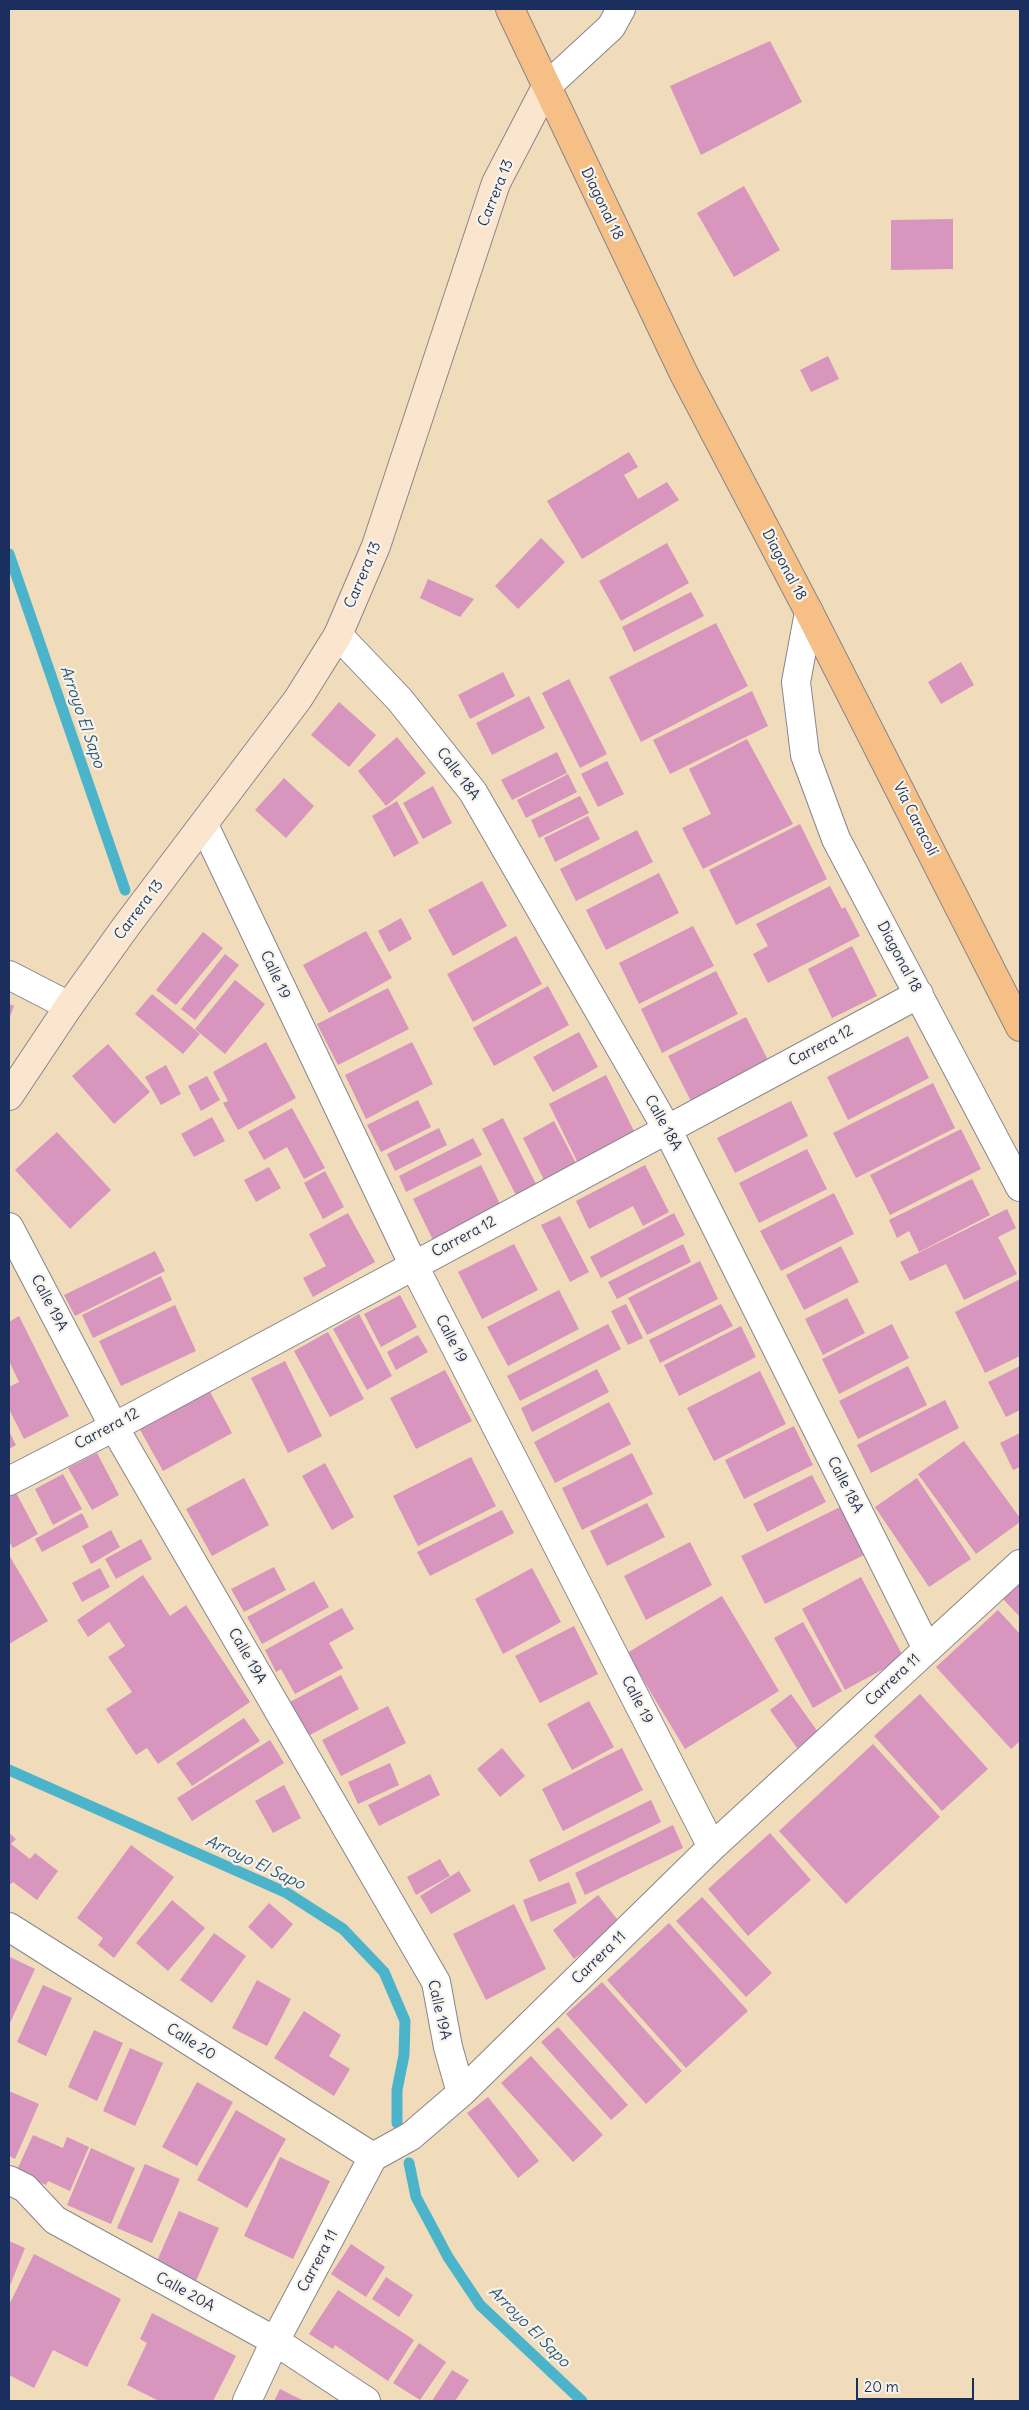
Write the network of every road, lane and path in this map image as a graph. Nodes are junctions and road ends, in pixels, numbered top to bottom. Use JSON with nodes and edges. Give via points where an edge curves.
{"nodes":[{"id":1,"x":510,"y":9,"type":"edge"},
{"id":2,"x":621,"y":9,"type":"edge"},
{"id":3,"x":546,"y":87,"type":"junction"},
{"id":4,"x":808,"y":612,"type":"junction"},
{"id":5,"x":338,"y":635,"type":"junction"},
{"id":6,"x":204,"y":825,"type":"junction"},
{"id":7,"x":9,"y":975,"type":"edge"},
{"id":8,"x":919,"y":994,"type":"junction"},
{"id":9,"x":69,"y":1006,"type":"junction"},
{"id":10,"x":1020,"y":1027,"type":"edge"},
{"id":11,"x":9,"y":1096,"type":"edge"},
{"id":12,"x":667,"y":1129,"type":"junction"},
{"id":13,"x":1020,"y":1187,"type":"edge"},
{"id":14,"x":9,"y":1227,"type":"edge"},
{"id":15,"x":413,"y":1264,"type":"junction"},
{"id":16,"x":114,"y":1427,"type":"junction"},
{"id":17,"x":9,"y":1480,"type":"edge"},
{"id":18,"x":1020,"y":1564,"type":"edge"},
{"id":19,"x":927,"y":1649,"type":"junction"},
{"id":20,"x":712,"y":1847,"type":"junction"},
{"id":21,"x":9,"y":1927,"type":"edge"},
{"id":22,"x":461,"y":2093,"type":"junction"},
{"id":23,"x":377,"y":2155,"type":"junction"},
{"id":24,"x":9,"y":2180,"type":"edge"},
{"id":25,"x":275,"y":2341,"type":"junction"},
{"id":26,"x":247,"y":2401,"type":"edge"},
{"id":27,"x":366,"y":2401,"type":"edge"}],
"edges":[{"from":1,"to":3,"type":"main road","name":"Diagonal 18"},
{"from":2,"to":3,"type":"street","name":"Carrera 13","via":[[610,27]]},
{"from":3,"to":4,"type":"main road","name":"Diagonal 18","via":[[684,374]]},
{"from":3,"to":5,"type":"street","name":"Carrera 13","via":[[496,183],[376,546]]},
{"from":4,"to":8,"type":"street","name":"Diagonal 18","via":[[796,682],[805,755],[836,839]]},
{"from":4,"to":10,"type":"main road","name":"Vía Caracolí"},
{"from":5,"to":6,"type":"street","name":"Carrera 13","via":[[298,699]]},
{"from":5,"to":12,"type":"street","name":"Calle 18A","via":[[400,700],[473,792]]},
{"from":6,"to":9,"type":"street","name":"Carrera 13"},
{"from":6,"to":15,"type":"street","name":"Calle 19"},
{"from":7,"to":9,"type":"street"},
{"from":8,"to":12,"type":"street","name":"Carrera 12"},
{"from":8,"to":13,"type":"street","name":"Diagonal 18"},
{"from":9,"to":11,"type":"street","name":"Carrera 13"},
{"from":12,"to":15,"type":"street","name":"Carrera 12"},
{"from":12,"to":19,"type":"street","name":"Calle 18A"},
{"from":14,"to":16,"type":"street","name":"Calle 19A"},
{"from":15,"to":16,"type":"street","name":"Carrera 12"},
{"from":15,"to":20,"type":"street","name":"Calle 19"},
{"from":16,"to":17,"type":"street","name":"Carrera 12"},
{"from":16,"to":22,"type":"street","name":"Calle 19A","via":[[436,1982],[448,2048]]},
{"from":18,"to":19,"type":"street","name":"Carrera 11"},
{"from":19,"to":20,"type":"street","name":"Carrera 11"},
{"from":20,"to":22,"type":"street","name":"Carrera 11"},
{"from":21,"to":23,"type":"street","name":"Calle 20"},
{"from":22,"to":23,"type":"street","name":"Carrera 11","via":[[411,2136]]},
{"from":23,"to":25,"type":"street","name":"Carrera 11"},
{"from":24,"to":25,"type":"street","name":"Calle 20A","via":[[25,2188],[54,2220]]},
{"from":25,"to":26,"type":"street","name":"Carrera 11"},
{"from":25,"to":27,"type":"street","name":"Calle 20A"}]}
